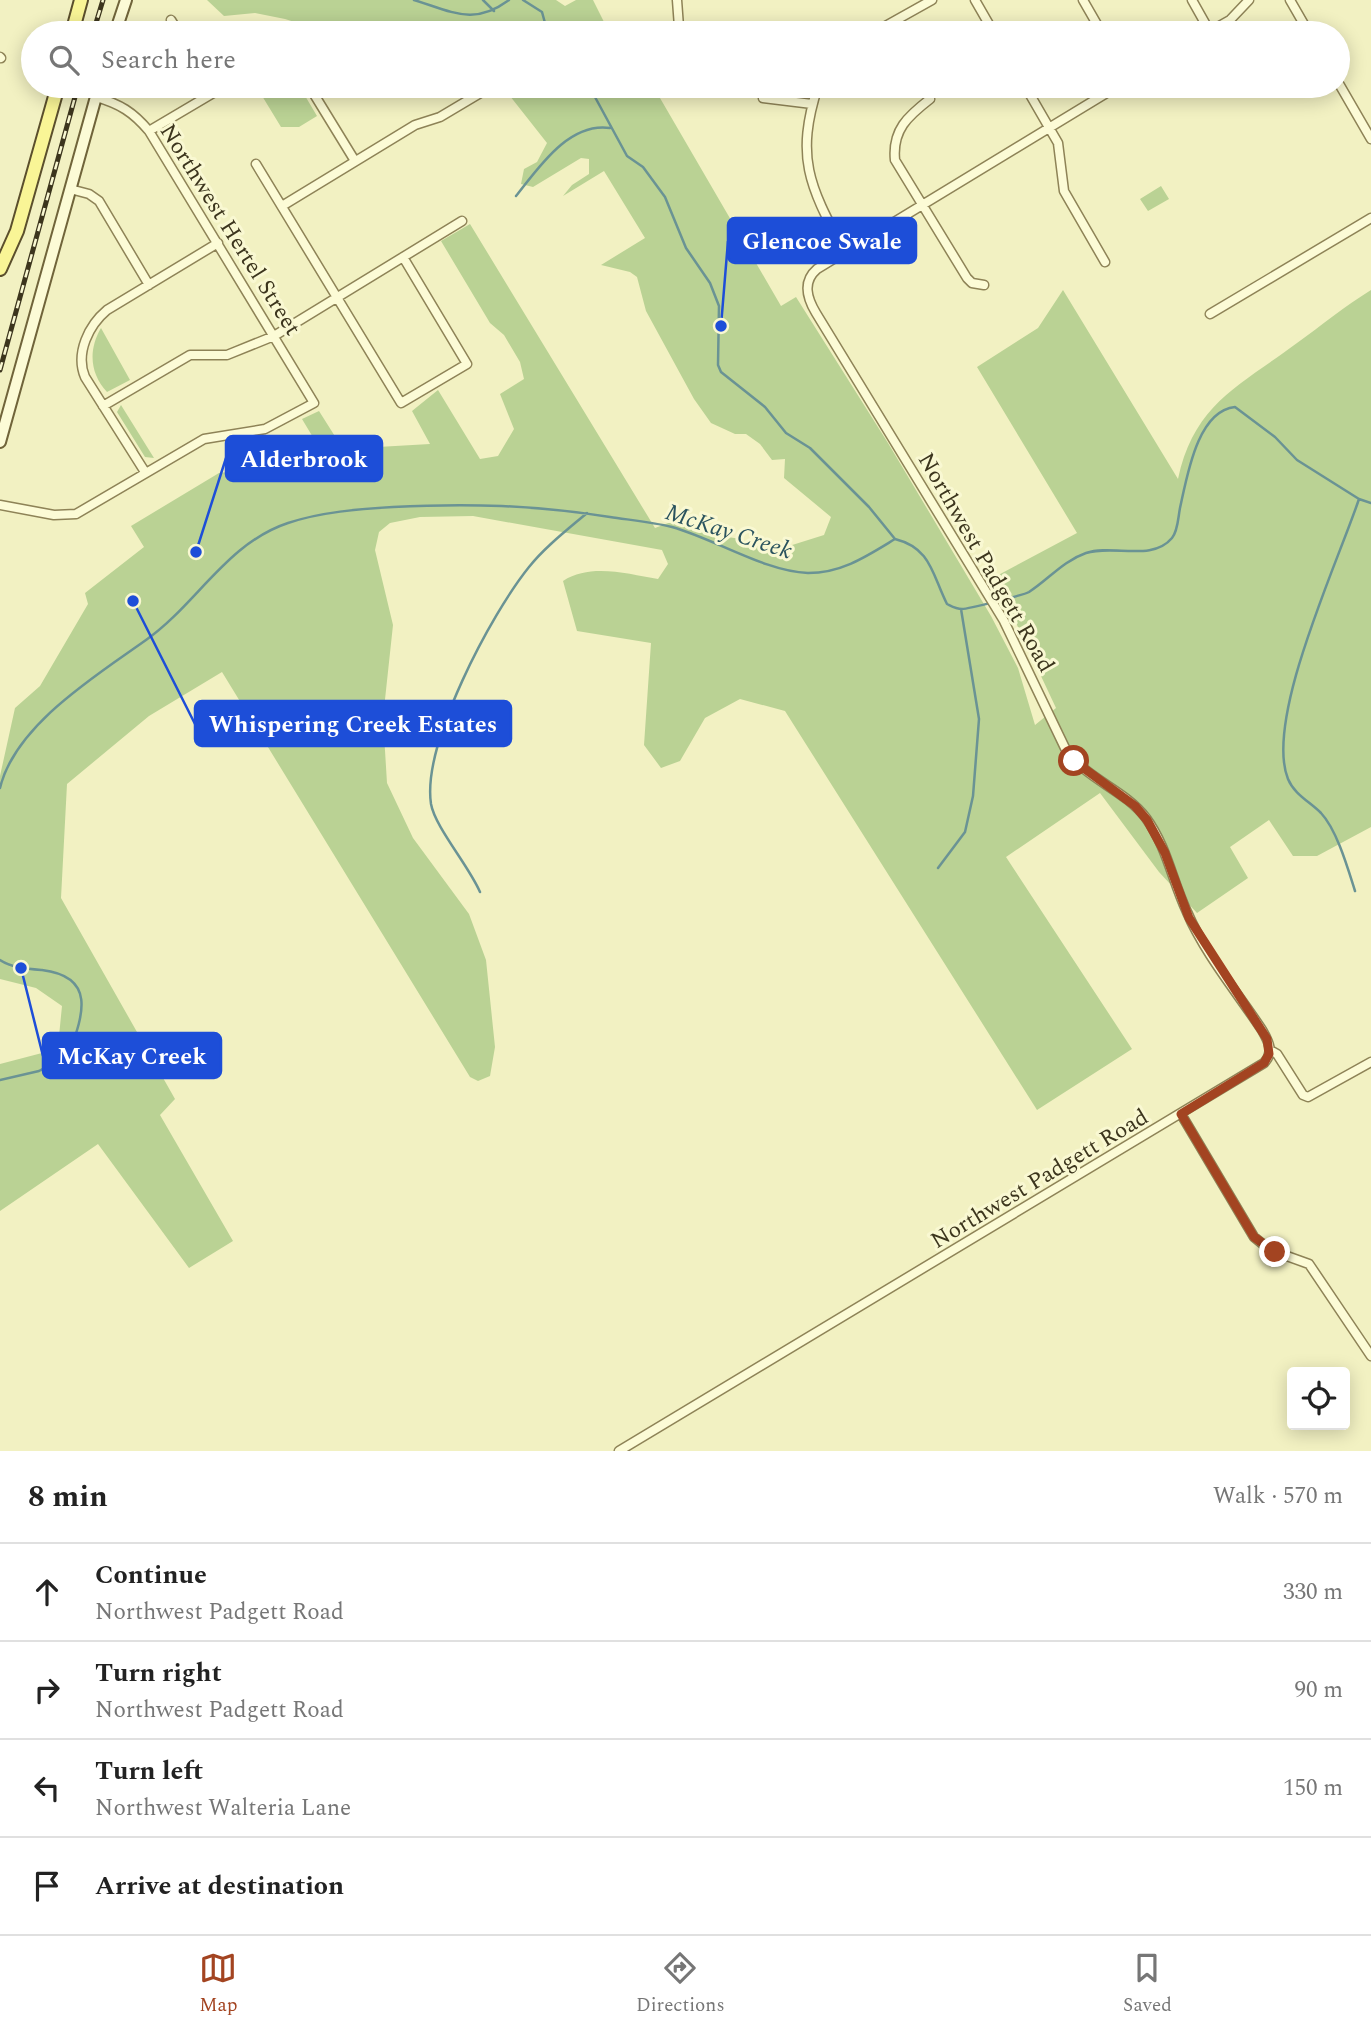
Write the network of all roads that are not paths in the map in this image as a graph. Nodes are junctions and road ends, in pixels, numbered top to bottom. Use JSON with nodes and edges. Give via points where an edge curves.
{"nodes":[{"id":1,"x":81,"y":0,"type":"edge"},
{"id":2,"x":126,"y":0,"type":"edge"},
{"id":3,"x":677,"y":0,"type":"edge"},
{"id":4,"x":932,"y":0,"type":"edge"},
{"id":5,"x":975,"y":0,"type":"edge"},
{"id":6,"x":1083,"y":0,"type":"edge"},
{"id":7,"x":1192,"y":0,"type":"edge"},
{"id":8,"x":1249,"y":0,"type":"edge"},
{"id":9,"x":1290,"y":0,"type":"edge"},
{"id":10,"x":75,"y":21,"type":"edge"},
{"id":11,"x":119,"y":21,"type":"edge"},
{"id":12,"x":679,"y":21,"type":"edge"},
{"id":13,"x":894,"y":21,"type":"edge"},
{"id":14,"x":987,"y":21,"type":"edge"},
{"id":15,"x":1095,"y":21,"type":"edge"},
{"id":16,"x":1202,"y":21,"type":"edge"},
{"id":17,"x":1226,"y":21,"type":"edge"},
{"id":18,"x":1302,"y":21,"type":"edge"},
{"id":19,"x":55,"y":98,"type":"edge"},
{"id":20,"x":96,"y":98,"type":"edge"},
{"id":21,"x":110,"y":98,"type":"edge"},
{"id":22,"x":199,"y":98,"type":"edge"},
{"id":23,"x":316,"y":98,"type":"edge"},
{"id":24,"x":472,"y":98,"type":"edge"},
{"id":25,"x":763,"y":98,"type":"dead end"},
{"id":26,"x":814,"y":98,"type":"edge"},
{"id":27,"x":1032,"y":98,"type":"edge"},
{"id":28,"x":1099,"y":98,"type":"edge"},
{"id":29,"x":1347,"y":98,"type":"edge"},
{"id":30,"x":930,"y":99,"type":"dead end"},
{"id":31,"x":812,"y":104,"type":"junction"},
{"id":32,"x":1050,"y":129,"type":"junction"},
{"id":33,"x":149,"y":131,"type":"junction"},
{"id":34,"x":1371,"y":139,"type":"edge"},
{"id":35,"x":355,"y":161,"type":"junction"},
{"id":36,"x":256,"y":164,"type":"dead end"},
{"id":37,"x":70,"y":189,"type":"junction"},
{"id":38,"x":282,"y":206,"type":"junction"},
{"id":39,"x":921,"y":207,"type":"junction"},
{"id":40,"x":1371,"y":219,"type":"edge"},
{"id":41,"x":461,"y":221,"type":"dead end"},
{"id":42,"x":218,"y":243,"type":"junction"},
{"id":43,"x":845,"y":253,"type":"junction"},
{"id":44,"x":403,"y":257,"type":"junction"},
{"id":45,"x":1105,"y":262,"type":"dead end"},
{"id":46,"x":0,"y":269,"type":"edge"},
{"id":47,"x":149,"y":285,"type":"junction"},
{"id":48,"x":984,"y":285,"type":"dead end"},
{"id":49,"x":337,"y":297,"type":"junction"},
{"id":50,"x":1210,"y":314,"type":"dead end"},
{"id":51,"x":274,"y":336,"type":"junction"},
{"id":52,"x":103,"y":406,"type":"junction"},
{"id":53,"x":0,"y":442,"type":"edge"},
{"id":54,"x":145,"y":472,"type":"junction"},
{"id":55,"x":0,"y":505,"type":"edge"},
{"id":56,"x":1270,"y":1050,"type":"junction"},
{"id":57,"x":1371,"y":1062,"type":"edge"},
{"id":58,"x":1181,"y":1114,"type":"junction"},
{"id":59,"x":1371,"y":1356,"type":"edge"},
{"id":60,"x":619,"y":1451,"type":"edge"}],
"edges":[{"from":1,"to":10,"type":"main road"},
{"from":2,"to":11,"type":"street"},
{"from":3,"to":12,"type":"street"},
{"from":4,"to":13,"type":"street"},
{"from":5,"to":14,"type":"street"},
{"from":6,"to":15,"type":"street"},
{"from":7,"to":16,"type":"street"},
{"from":8,"to":17,"type":"street"},
{"from":9,"to":18,"type":"street"},
{"from":19,"to":46,"type":"main road","via":[[17,231]]},
{"from":20,"to":37,"type":"street"},
{"from":21,"to":33,"type":"street","name":"Northwest Hertel Street","via":[[134,113]]},
{"from":22,"to":33,"type":"street"},
{"from":23,"to":35,"type":"street"},
{"from":24,"to":35,"type":"street"},
{"from":25,"to":31,"type":"street"},
{"from":26,"to":31,"type":"street"},
{"from":27,"to":32,"type":"street"},
{"from":28,"to":32,"type":"street"},
{"from":29,"to":34,"type":"street"},
{"from":30,"to":39,"type":"street","via":[[905,120],[893,146],[899,169]]},
{"from":31,"to":43,"type":"street","via":[[806,165],[813,193]]},
{"from":32,"to":39,"type":"street"},
{"from":32,"to":45,"type":"street","via":[[1060,150],[1064,191]]},
{"from":33,"to":42,"type":"street","name":"Northwest Hertel Street"},
{"from":35,"to":38,"type":"street"},
{"from":36,"to":38,"type":"street"},
{"from":37,"to":47,"type":"street","via":[[99,201]]},
{"from":37,"to":53,"type":"street"},
{"from":38,"to":49,"type":"street"},
{"from":39,"to":43,"type":"street"},
{"from":39,"to":48,"type":"street","via":[[967,278],[972,284]]},
{"from":40,"to":50,"type":"street"},
{"from":41,"to":44,"type":"street"},
{"from":42,"to":47,"type":"street"},
{"from":42,"to":51,"type":"street","name":"Northwest Hertel Street"},
{"from":43,"to":56,"type":"street","name":"Northwest Padgett Road","via":[[814,272],[807,284],[808,299],[971,566],[1069,755],[1135,806],[1152,829],[1189,918],[1262,1030]]},
{"from":44,"to":49,"type":"street"},
{"from":44,"to":49,"type":"street","via":[[467,364],[401,403]]},
{"from":47,"to":52,"type":"street","via":[[97,318],[85,343],[82,370]]},
{"from":49,"to":51,"type":"street"},
{"from":51,"to":52,"type":"street","via":[[228,355],[190,355]]},
{"from":51,"to":54,"type":"street","name":"Northwest Hertel Street","via":[[314,403],[265,429],[204,439]]},
{"from":52,"to":54,"type":"street"},
{"from":54,"to":55,"type":"street","via":[[76,514],[54,515]]},
{"from":56,"to":57,"type":"street","via":[[1308,1097]]},
{"from":56,"to":58,"type":"street","name":"Northwest Padgett Road","via":[[1264,1063]]},
{"from":58,"to":59,"type":"street","via":[[1254,1237],[1270,1250],[1309,1264]]},
{"from":58,"to":60,"type":"street","name":"Northwest Padgett Road"}]}
